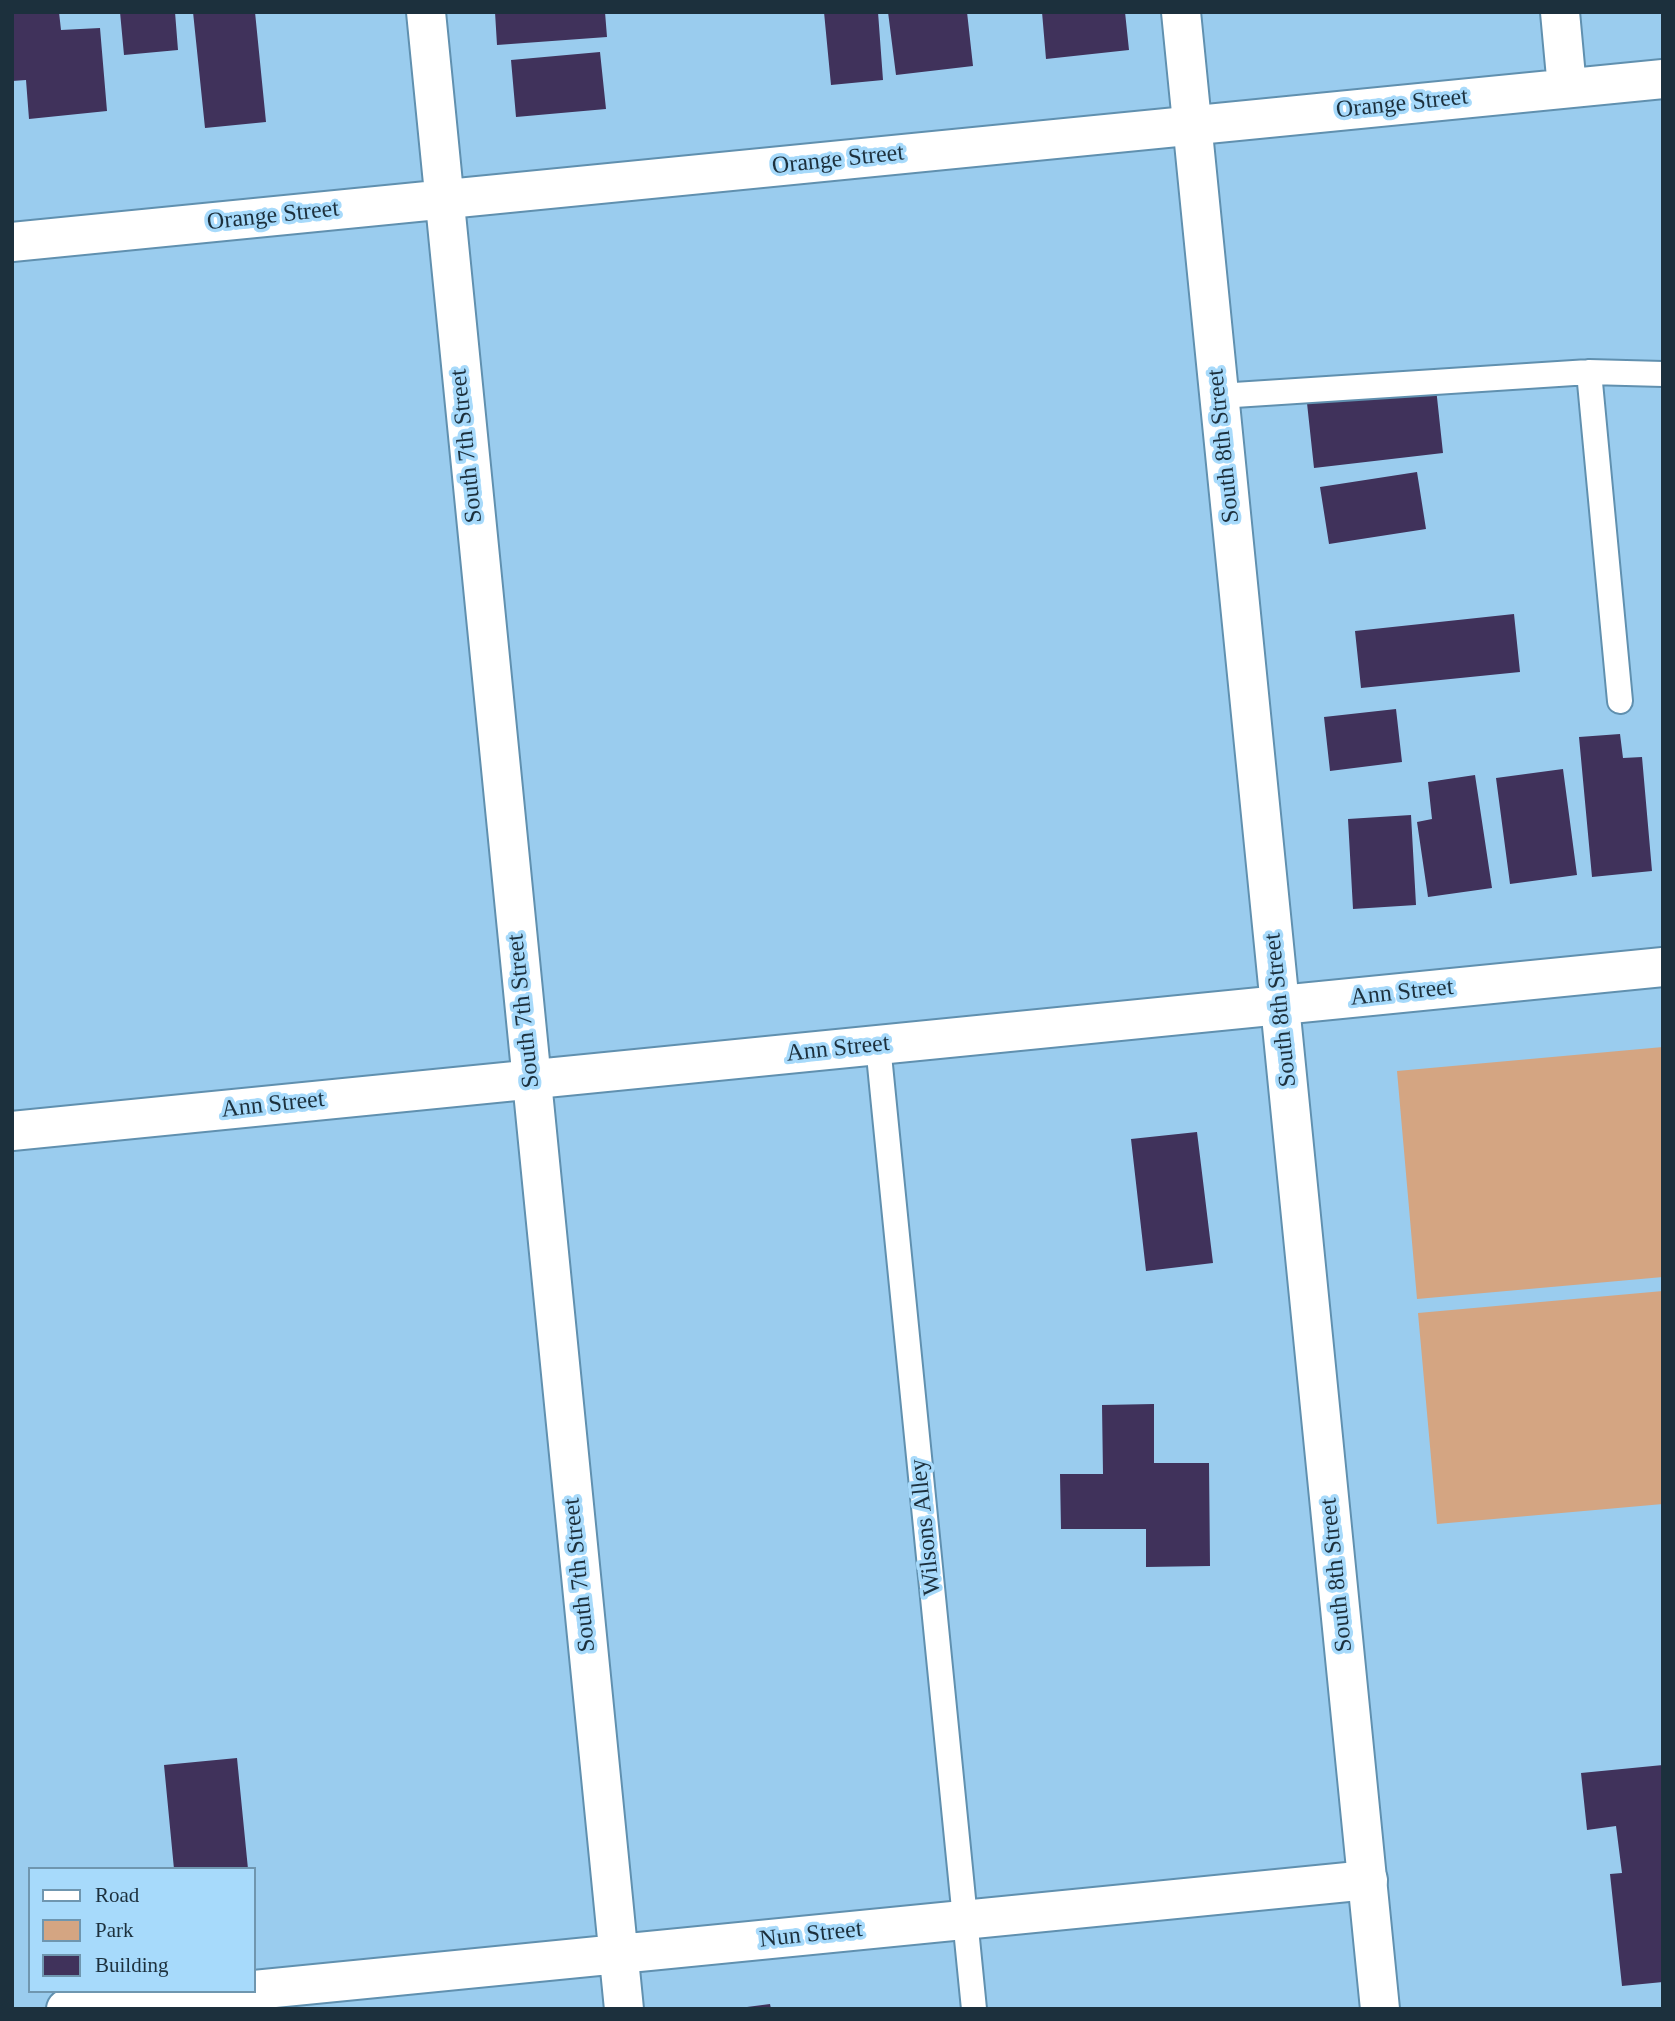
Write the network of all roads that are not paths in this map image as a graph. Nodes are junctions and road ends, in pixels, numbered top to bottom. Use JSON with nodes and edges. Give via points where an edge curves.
{"nodes":[{"id":1,"x":426,"y":12,"type":"edge"},
{"id":2,"x":1181,"y":12,"type":"edge"},
{"id":3,"x":1560,"y":12,"type":"edge"},
{"id":4,"x":1663,"y":79,"type":"edge"},
{"id":5,"x":1567,"y":88,"type":"junction"},
{"id":6,"x":1192,"y":125,"type":"junction"},
{"id":7,"x":443,"y":199,"type":"junction"},
{"id":8,"x":12,"y":242,"type":"edge"},
{"id":9,"x":1589,"y":372,"type":"junction"},
{"id":10,"x":1663,"y":374,"type":"edge"},
{"id":11,"x":1219,"y":396,"type":"junction"},
{"id":12,"x":1620,"y":701,"type":"dead end"},
{"id":13,"x":1663,"y":967,"type":"edge"},
{"id":14,"x":1280,"y":1005,"type":"junction"},
{"id":15,"x":878,"y":1045,"type":"junction"},
{"id":16,"x":531,"y":1079,"type":"junction"},
{"id":17,"x":12,"y":1130,"type":"edge"},
{"id":18,"x":1368,"y":1880,"type":"junction"},
{"id":19,"x":965,"y":1920,"type":"junction"},
{"id":20,"x":618,"y":1954,"type":"junction"},
{"id":21,"x":256,"y":1990,"type":"edge"},
{"id":22,"x":222,"y":1993,"type":"edge"},
{"id":23,"x":66,"y":2009,"type":"edge"},
{"id":24,"x":624,"y":2009,"type":"edge"},
{"id":25,"x":974,"y":2009,"type":"edge"},
{"id":26,"x":1380,"y":2009,"type":"edge"}],
"edges":[{"from":1,"to":7,"type":"street","name":"South 7th Street"},
{"from":2,"to":6,"type":"street","name":"South 8th Street"},
{"from":3,"to":5,"type":"street"},
{"from":4,"to":5,"type":"street","name":"Orange Street"},
{"from":5,"to":6,"type":"street","name":"Orange Street"},
{"from":6,"to":7,"type":"street","name":"Orange Street"},
{"from":6,"to":11,"type":"street","name":"South 8th Street"},
{"from":7,"to":8,"type":"street","name":"Orange Street"},
{"from":7,"to":16,"type":"street","name":"South 7th Street"},
{"from":9,"to":10,"type":"lane"},
{"from":9,"to":11,"type":"lane"},
{"from":9,"to":12,"type":"lane"},
{"from":11,"to":14,"type":"street","name":"South 8th Street"},
{"from":13,"to":14,"type":"street","name":"Ann Street"},
{"from":14,"to":15,"type":"street","name":"Ann Street"},
{"from":14,"to":18,"type":"street","name":"South 8th Street"},
{"from":15,"to":16,"type":"street","name":"Ann Street"},
{"from":15,"to":19,"type":"lane","name":"Wilsons Alley"},
{"from":16,"to":17,"type":"street","name":"Ann Street"},
{"from":16,"to":20,"type":"street","name":"South 7th Street"},
{"from":18,"to":19,"type":"street","name":"Nun Street"},
{"from":18,"to":26,"type":"street","name":"South 8th Street"},
{"from":19,"to":20,"type":"street","name":"Nun Street"},
{"from":19,"to":25,"type":"lane","name":"Wilsons Alley"},
{"from":20,"to":21,"type":"street","name":"Nun Street"},
{"from":20,"to":24,"type":"street","name":"South 7th Street"},
{"from":22,"to":23,"type":"street"}]}
